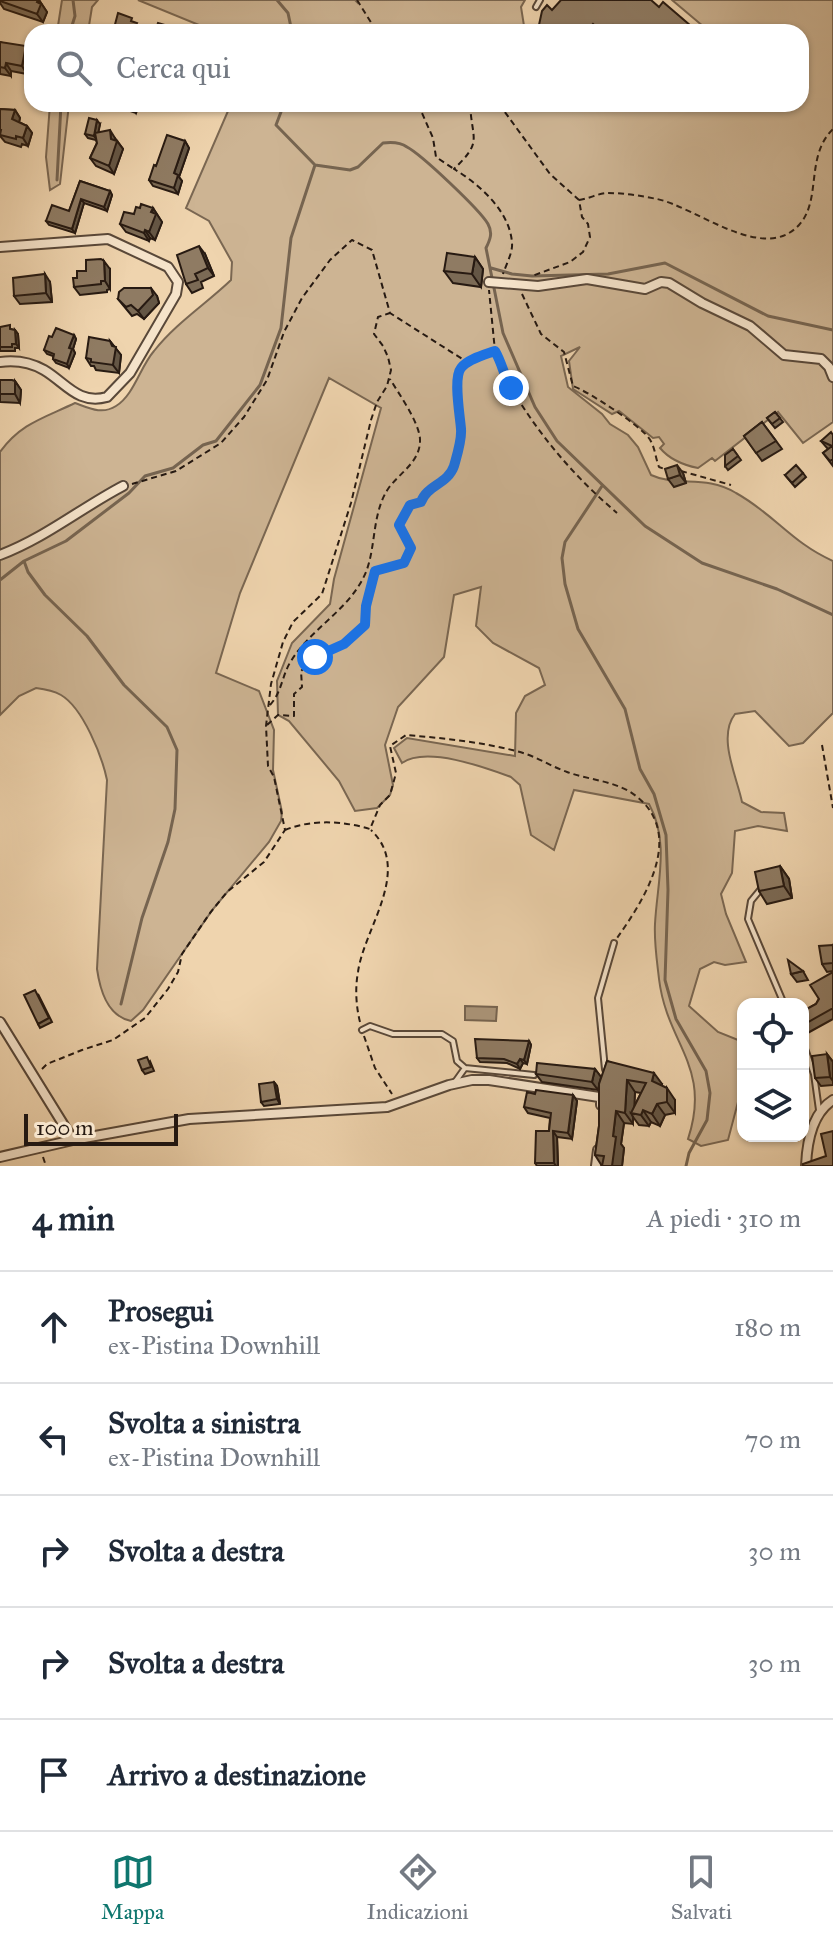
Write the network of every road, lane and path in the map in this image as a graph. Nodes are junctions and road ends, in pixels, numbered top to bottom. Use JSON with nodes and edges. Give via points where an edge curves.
{"nodes":[{"id":1,"x":357,"y":0,"type":"edge"},
{"id":2,"x":540,"y":0,"type":"edge"},
{"id":3,"x":536,"y":7,"type":"dead end"},
{"id":4,"x":372,"y":24,"type":"edge"},
{"id":5,"x":422,"y":112,"type":"edge"},
{"id":6,"x":471,"y":112,"type":"edge"},
{"id":7,"x":505,"y":112,"type":"edge"},
{"id":8,"x":833,"y":129,"type":"edge"},
{"id":9,"x":454,"y":169,"type":"junction"},
{"id":10,"x":579,"y":200,"type":"junction"},
{"id":11,"x":0,"y":247,"type":"edge"},
{"id":12,"x":489,"y":282,"type":"joint"},
{"id":13,"x":501,"y":283,"type":"junction"},
{"id":14,"x":522,"y":285,"type":"junction"},
{"id":15,"x":390,"y":313,"type":"junction"},
{"id":16,"x":495,"y":351,"type":"junction"},
{"id":17,"x":0,"y":362,"type":"edge"},
{"id":18,"x":467,"y":362,"type":"junction"},
{"id":19,"x":389,"y":377,"type":"junction"},
{"id":20,"x":833,"y":377,"type":"edge"},
{"id":21,"x":731,"y":485,"type":"dead end"},
{"id":22,"x":123,"y":486,"type":"joint"},
{"id":23,"x":617,"y":513,"type":"dead end"},
{"id":24,"x":0,"y":555,"type":"edge"},
{"id":25,"x":269,"y":706,"type":"junction"},
{"id":26,"x":266,"y":726,"type":"junction"},
{"id":27,"x":822,"y":745,"type":"dead end"},
{"id":28,"x":833,"y":808,"type":"edge"},
{"id":29,"x":370,"y":829,"type":"junction"},
{"id":30,"x":285,"y":830,"type":"junction"},
{"id":31,"x":761,"y":890,"type":"edge"},
{"id":32,"x":614,"y":943,"type":"joint"},
{"id":33,"x":781,"y":998,"type":"edge"},
{"id":34,"x":0,"y":1022,"type":"edge"},
{"id":35,"x":362,"y":1030,"type":"junction"},
{"id":36,"x":809,"y":1060,"type":"edge"},
{"id":37,"x":465,"y":1068,"type":"junction"},
{"id":38,"x":534,"y":1075,"type":"edge"},
{"id":39,"x":35,"y":1080,"type":"junction"},
{"id":40,"x":606,"y":1080,"type":"edge"},
{"id":41,"x":453,"y":1084,"type":"junction"},
{"id":42,"x":833,"y":1100,"type":"edge"},
{"id":43,"x":400,"y":1103,"type":"junction"},
{"id":44,"x":819,"y":1112,"type":"junction"},
{"id":45,"x":601,"y":1122,"type":"edge"},
{"id":46,"x":600,"y":1137,"type":"edge"},
{"id":47,"x":73,"y":1140,"type":"junction"},
{"id":48,"x":0,"y":1157,"type":"edge"},
{"id":49,"x":596,"y":1166,"type":"edge"},
{"id":50,"x":806,"y":1166,"type":"edge"}],
"edges":[{"from":1,"to":4,"type":"path"},
{"from":2,"to":3,"type":"lane"},
{"from":5,"to":9,"type":"path","via":[[436,157]]},
{"from":6,"to":9,"type":"path","via":[[475,144]]},
{"from":7,"to":10,"type":"path","via":[[550,174]]},
{"from":8,"to":10,"type":"path","via":[[821,145],[807,213],[785,236],[753,237],[651,198],[606,193]]},
{"from":9,"to":13,"type":"path","via":[[477,183],[505,222],[513,245]]},
{"from":10,"to":14,"type":"path","via":[[590,237],[583,252]]},
{"from":11,"to":17,"type":"street","via":[[108,239],[168,267],[178,282],[130,373],[107,397],[72,393],[44,370],[17,360]]},
{"from":12,"to":13,"type":"street"},
{"from":12,"to":16,"type":"path"},
{"from":13,"to":14,"type":"street"},
{"from":14,"to":20,"type":"street","via":[[587,279],[645,289],[669,283],[750,326],[784,355],[821,359]]},
{"from":14,"to":21,"type":"path","via":[[541,334],[564,352],[573,386],[647,436],[662,470],[695,473]]},
{"from":15,"to":18,"type":"path"},
{"from":15,"to":19,"type":"path","via":[[378,317],[374,334],[388,357]]},
{"from":15,"to":22,"type":"path","via":[[372,250],[352,240],[302,298],[267,380],[221,443],[176,471]]},
{"from":16,"to":18,"type":"path"},
{"from":16,"to":23,"type":"path","via":[[542,437]]},
{"from":18,"to":26,"type":"path","via":[[456,381],[461,429],[453,470],[425,492],[421,502],[410,505],[399,525],[411,548],[404,563],[375,571],[365,625],[301,671],[294,716],[278,715]]},
{"from":19,"to":25,"type":"path","via":[[371,420],[322,594],[293,622],[283,642]]},
{"from":19,"to":25,"type":"path","via":[[416,424],[420,441],[414,460],[387,490],[357,589],[291,660]]},
{"from":22,"to":24,"type":"street","via":[[29,544]]},
{"from":25,"to":26,"type":"path"},
{"from":26,"to":30,"type":"path","via":[[268,766]]},
{"from":27,"to":28,"type":"path"},
{"from":29,"to":30,"type":"path","via":[[312,823]]},
{"from":29,"to":32,"type":"path","via":[[396,773],[390,746],[406,735],[517,751],[636,795],[652,814],[658,856],[638,908]]},
{"from":29,"to":35,"type":"path","via":[[384,853],[387,878],[358,971]]},
{"from":30,"to":39,"type":"path","via":[[264,862],[210,913],[182,954],[168,989],[145,1018],[113,1040],[47,1064]]},
{"from":31,"to":33,"type":"lane","via":[[749,904],[748,919]]},
{"from":32,"to":40,"type":"lane","via":[[598,998]]},
{"from":34,"to":39,"type":"street"},
{"from":35,"to":37,"type":"lane","via":[[370,1026],[393,1034],[442,1034],[453,1041],[457,1061]]},
{"from":35,"to":43,"type":"path","via":[[375,1068]]},
{"from":36,"to":44,"type":"lane"},
{"from":37,"to":38,"type":"lane"},
{"from":37,"to":41,"type":"lane"},
{"from":39,"to":47,"type":"street"},
{"from":41,"to":43,"type":"street"},
{"from":41,"to":45,"type":"street","via":[[489,1080],[603,1094]]},
{"from":42,"to":44,"type":"street"},
{"from":43,"to":47,"type":"street","via":[[189,1119]]},
{"from":44,"to":50,"type":"street"},
{"from":46,"to":49,"type":"street"},
{"from":47,"to":48,"type":"street"}]}
